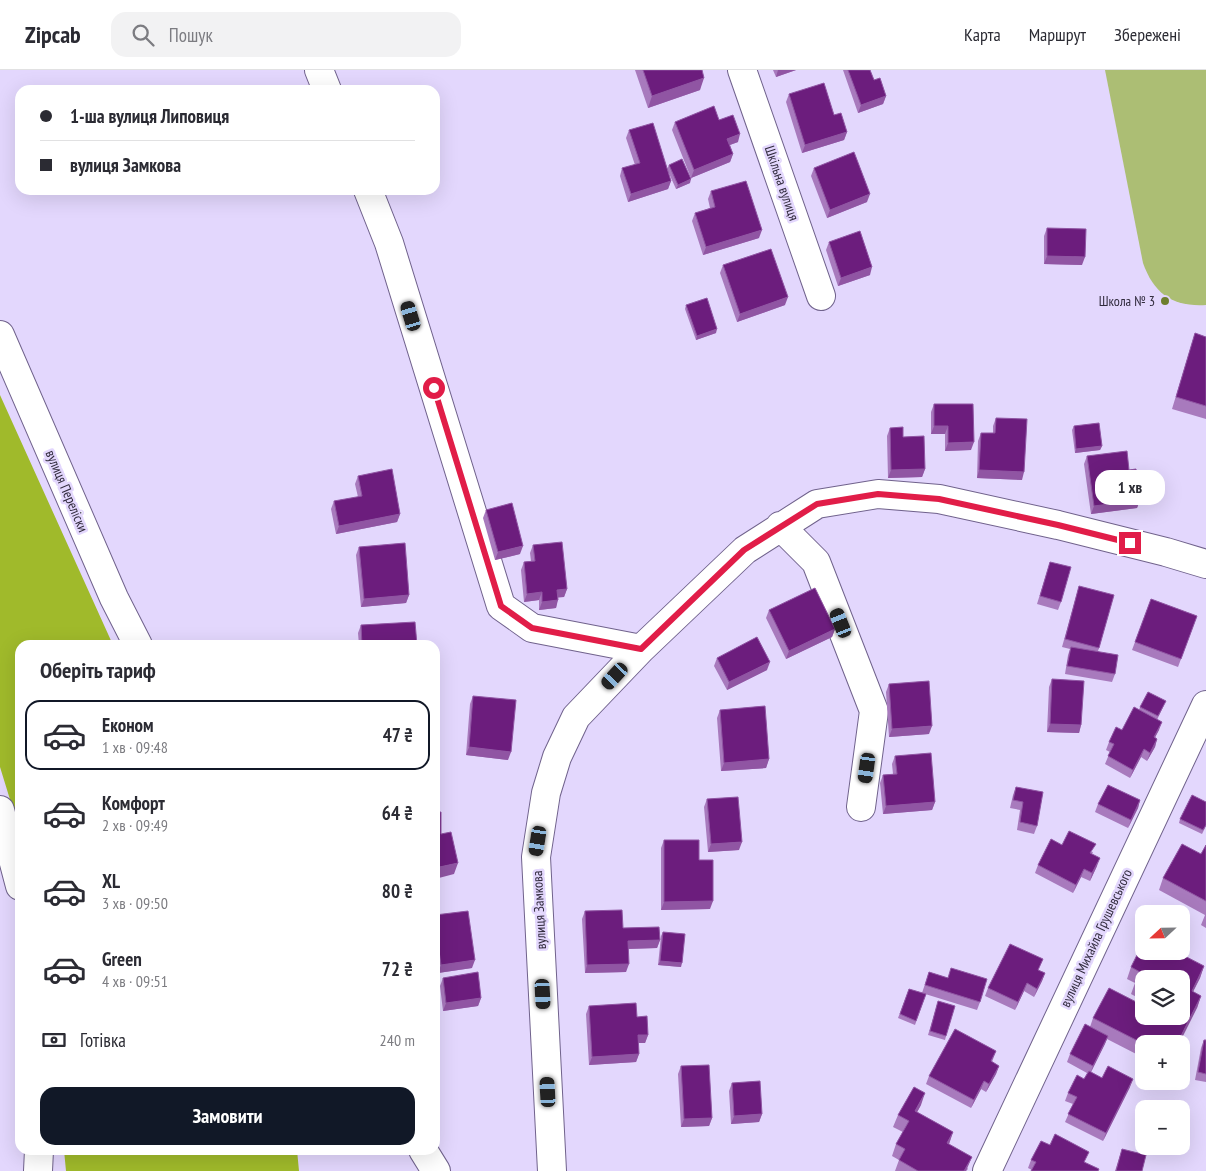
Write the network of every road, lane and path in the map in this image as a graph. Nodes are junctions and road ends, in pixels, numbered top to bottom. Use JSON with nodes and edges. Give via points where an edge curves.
{"nodes":[{"id":1,"x":319,"y":70,"type":"edge"},
{"id":2,"x":742,"y":70,"type":"edge"},
{"id":3,"x":325,"y":85,"type":"edge"},
{"id":4,"x":370,"y":195,"type":"edge"},
{"id":5,"x":821,"y":296,"type":"dead end"},
{"id":6,"x":0,"y":335,"type":"edge"},
{"id":7,"x":780,"y":526,"type":"junction"},
{"id":8,"x":1206,"y":564,"type":"edge"},
{"id":9,"x":135,"y":640,"type":"edge"},
{"id":10,"x":641,"y":649,"type":"junction"},
{"id":11,"x":1206,"y":705,"type":"edge"},
{"id":12,"x":862,"y":807,"type":"dead end"},
{"id":13,"x":0,"y":810,"type":"edge"},
{"id":14,"x":15,"y":867,"type":"edge"},
{"id":15,"x":39,"y":1155,"type":"edge"},
{"id":16,"x":426,"y":1155,"type":"edge"},
{"id":17,"x":38,"y":1171,"type":"edge"},
{"id":18,"x":436,"y":1171,"type":"edge"},
{"id":19,"x":552,"y":1171,"type":"edge"},
{"id":20,"x":986,"y":1171,"type":"edge"}],
"edges":[{"from":1,"to":3,"type":"street"},
{"from":2,"to":5,"type":"street","name":"Шкільна вулиця"},
{"from":4,"to":10,"type":"street","via":[[389,243],[501,606],[532,628]]},
{"from":6,"to":9,"type":"street","name":"вулиця Переліски","via":[[114,598]]},
{"from":7,"to":8,"type":"street","name":"вулиця Замкова","via":[[817,504],[878,494],[939,499],[1076,529]]},
{"from":7,"to":10,"type":"street","name":"вулиця Замкова","via":[[744,550]]},
{"from":7,"to":12,"type":"street","via":[[816,562],[874,711]]},
{"from":10,"to":19,"type":"street","name":"вулиця Замкова","via":[[576,717],[557,757],[546,793],[536,857]]},
{"from":11,"to":20,"type":"street","name":"вулиця Михайла Грушевського"},
{"from":13,"to":14,"type":"street"},
{"from":15,"to":17,"type":"street"},
{"from":16,"to":18,"type":"street"}]}
